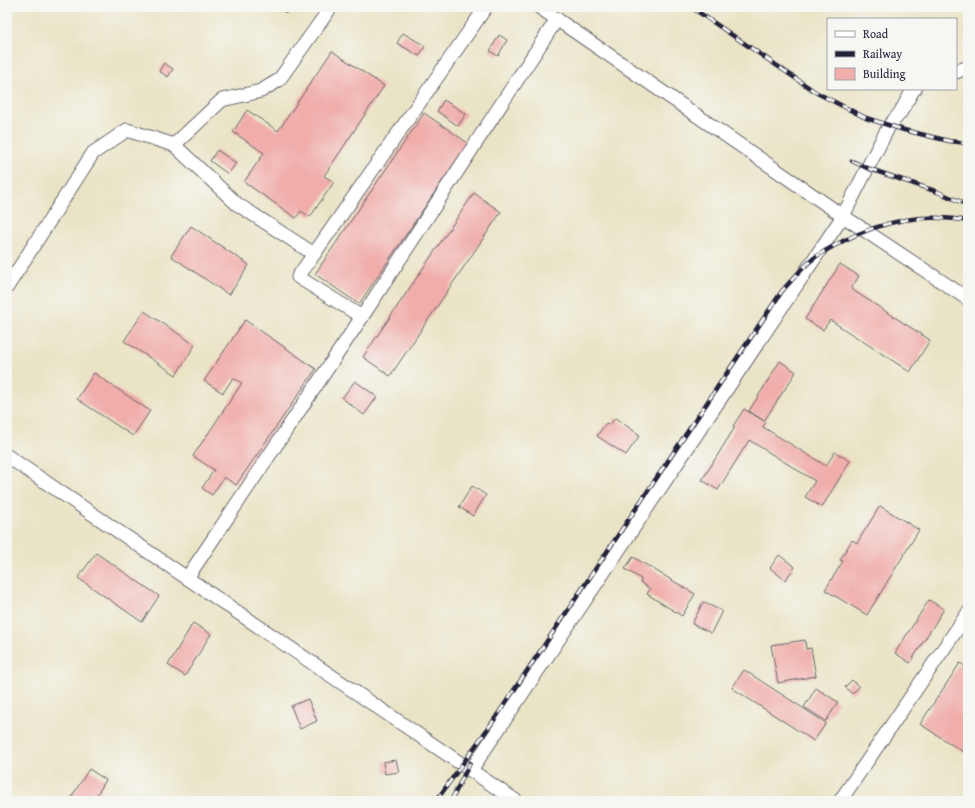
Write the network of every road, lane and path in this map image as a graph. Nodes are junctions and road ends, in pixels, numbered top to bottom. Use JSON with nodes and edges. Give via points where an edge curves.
{"nodes":[{"id":1,"x":331,"y":7,"type":"edge"},
{"id":2,"x":486,"y":7,"type":"edge"},
{"id":3,"x":539,"y":7,"type":"edge"},
{"id":4,"x":557,"y":19,"type":"junction"},
{"id":5,"x":968,"y":67,"type":"edge"},
{"id":6,"x":957,"y":72,"type":"edge"},
{"id":7,"x":913,"y":90,"type":"edge"},
{"id":8,"x":174,"y":145,"type":"junction"},
{"id":9,"x":843,"y":216,"type":"junction"},
{"id":10,"x":314,"y":254,"type":"junction"},
{"id":11,"x":7,"y":287,"type":"edge"},
{"id":12,"x":968,"y":299,"type":"edge"},
{"id":13,"x":362,"y":317,"type":"junction"},
{"id":14,"x":7,"y":456,"type":"edge"},
{"id":15,"x":187,"y":578,"type":"junction"},
{"id":16,"x":968,"y":613,"type":"edge"},
{"id":17,"x":471,"y":770,"type":"junction"},
{"id":18,"x":516,"y":801,"type":"edge"},
{"id":19,"x":840,"y":801,"type":"edge"}],
"edges":[{"from":1,"to":8,"type":"lane","via":[[279,80],[261,91],[222,100]]},
{"from":2,"to":10,"type":"lane"},
{"from":3,"to":4,"type":"lane"},
{"from":4,"to":9,"type":"lane"},
{"from":4,"to":13,"type":"lane"},
{"from":5,"to":6,"type":"lane"},
{"from":7,"to":9,"type":"lane","via":[[889,126]]},
{"from":8,"to":10,"type":"lane","via":[[237,204]]},
{"from":8,"to":11,"type":"lane","via":[[128,130],[94,153]]},
{"from":9,"to":12,"type":"lane"},
{"from":9,"to":17,"type":"lane"},
{"from":10,"to":13,"type":"lane","via":[[298,277]]},
{"from":13,"to":15,"type":"lane"},
{"from":14,"to":15,"type":"lane"},
{"from":15,"to":17,"type":"lane"},
{"from":16,"to":19,"type":"lane"},
{"from":17,"to":18,"type":"lane"}]}
